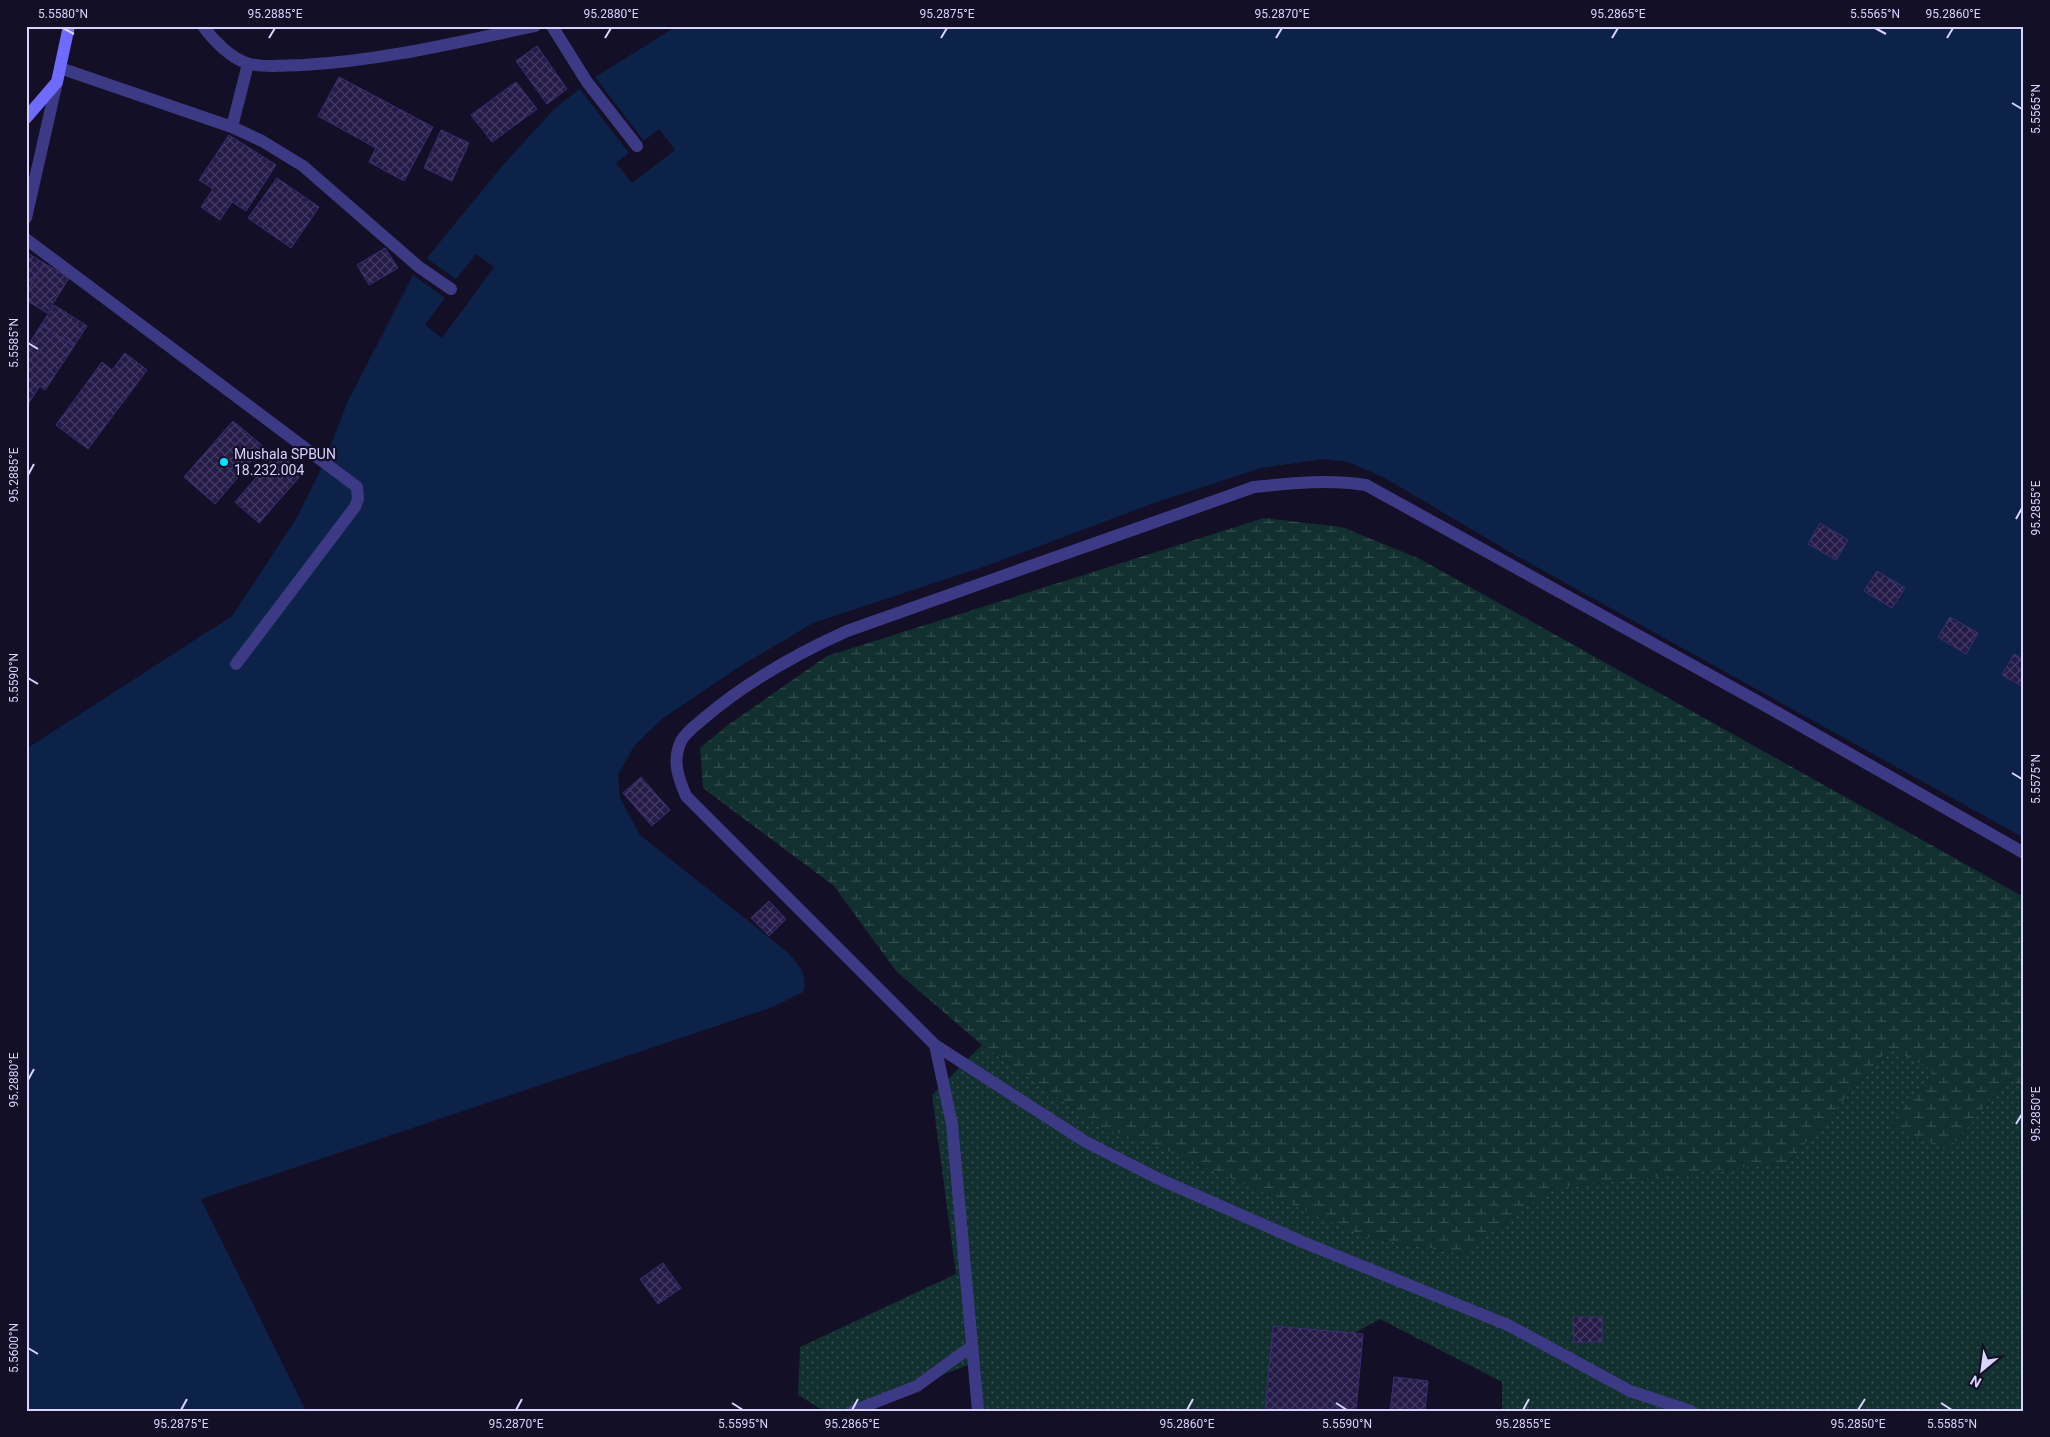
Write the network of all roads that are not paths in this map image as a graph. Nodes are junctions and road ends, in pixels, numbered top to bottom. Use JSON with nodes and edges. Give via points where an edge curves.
{"nodes":[{"id":1,"x":69,"y":26,"type":"edge"},
{"id":2,"x":203,"y":26,"type":"edge"},
{"id":3,"x":535,"y":26,"type":"edge"},
{"id":4,"x":552,"y":26,"type":"edge"},
{"id":5,"x":248,"y":64,"type":"junction"},
{"id":6,"x":60,"y":68,"type":"junction"},
{"id":7,"x":57,"y":82,"type":"junction"},
{"id":8,"x":26,"y":118,"type":"edge"},
{"id":9,"x":232,"y":127,"type":"junction"},
{"id":10,"x":637,"y":146,"type":"dead end"},
{"id":11,"x":26,"y":218,"type":"edge"},
{"id":12,"x":26,"y":238,"type":"edge"},
{"id":13,"x":451,"y":289,"type":"dead end"},
{"id":14,"x":236,"y":664,"type":"dead end"},
{"id":15,"x":2024,"y":853,"type":"edge"},
{"id":16,"x":935,"y":1045,"type":"junction"},
{"id":17,"x":972,"y":1346,"type":"junction"},
{"id":18,"x":853,"y":1411,"type":"edge"},
{"id":19,"x":978,"y":1411,"type":"edge"},
{"id":20,"x":1691,"y":1411,"type":"edge"}],
"edges":[{"from":1,"to":6,"type":"street"},
{"from":2,"to":5,"type":"street","via":[[233,56]]},
{"from":3,"to":5,"type":"street","via":[[396,54],[318,64]]},
{"from":4,"to":10,"type":"street","via":[[588,82]]},
{"from":5,"to":9,"type":"street"},
{"from":6,"to":7,"type":"street"},
{"from":6,"to":9,"type":"street"},
{"from":7,"to":8,"type":"street"},
{"from":7,"to":11,"type":"street"},
{"from":9,"to":13,"type":"street","via":[[303,166],[419,267]]},
{"from":12,"to":14,"type":"street","via":[[357,487],[355,507]]},
{"from":15,"to":16,"type":"street","via":[[1366,484],[1339,480],[1254,487],[814,646],[753,681],[685,735],[676,759],[676,774],[686,796]]},
{"from":16,"to":17,"type":"street","via":[[952,1124]]},
{"from":16,"to":20,"type":"street","via":[[1086,1142],[1160,1179],[1305,1243],[1508,1324],[1630,1391]]},
{"from":17,"to":18,"type":"street","via":[[917,1386]]},
{"from":17,"to":19,"type":"street"}]}
